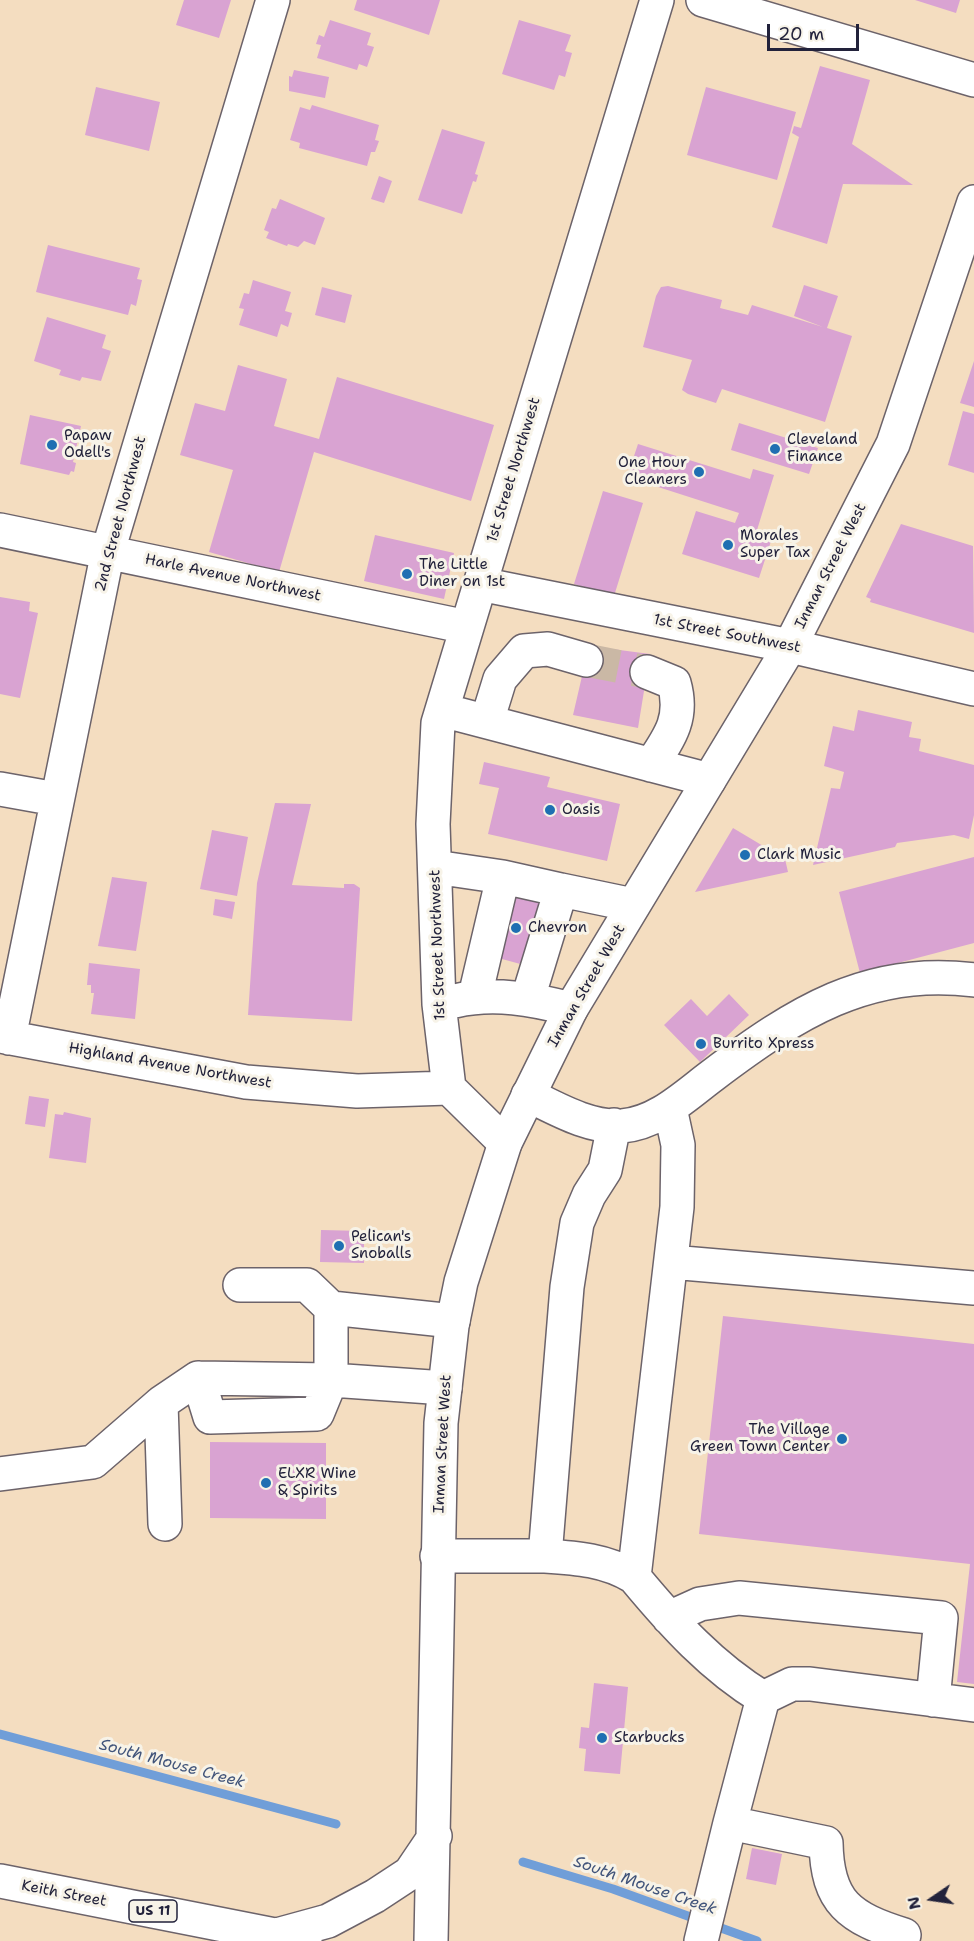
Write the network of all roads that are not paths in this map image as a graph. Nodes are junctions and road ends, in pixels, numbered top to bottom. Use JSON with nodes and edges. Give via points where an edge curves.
{"nodes":[{"id":1,"x":273,"y":0,"type":"edge"},
{"id":2,"x":657,"y":0,"type":"edge"},
{"id":3,"x":704,"y":0,"type":"edge"},
{"id":4,"x":974,"y":80,"type":"edge"},
{"id":5,"x":974,"y":202,"type":"edge"},
{"id":6,"x":0,"y":530,"type":"edge"},
{"id":7,"x":108,"y":551,"type":"junction"},
{"id":8,"x":480,"y":584,"type":"junction"},
{"id":9,"x":466,"y":627,"type":"junction"},
{"id":10,"x":790,"y":646,"type":"junction"},
{"id":11,"x":586,"y":660,"type":"tunnel mouth"},
{"id":12,"x":647,"y":672,"type":"tunnel mouth"},
{"id":13,"x":974,"y":689,"type":"edge"},
{"id":14,"x":442,"y":710,"type":"junction"},
{"id":15,"x":487,"y":721,"type":"junction"},
{"id":16,"x":651,"y":765,"type":"junction"},
{"id":17,"x":709,"y":780,"type":"junction"},
{"id":18,"x":0,"y":789,"type":"edge"},
{"id":19,"x":56,"y":799,"type":"junction"},
{"id":20,"x":435,"y":867,"type":"junction"},
{"id":21,"x":503,"y":877,"type":"junction"},
{"id":22,"x":561,"y":890,"type":"junction"},
{"id":23,"x":633,"y":905,"type":"junction"},
{"id":24,"x":974,"y":980,"type":"edge"},
{"id":25,"x":475,"y":996,"type":"junction"},
{"id":26,"x":528,"y":998,"type":"junction"},
{"id":27,"x":439,"y":1004,"type":"junction"},
{"id":28,"x":571,"y":1009,"type":"junction"},
{"id":29,"x":5,"y":1037,"type":"edge"},
{"id":30,"x":449,"y":1088,"type":"junction"},
{"id":31,"x":528,"y":1095,"type":"junction"},
{"id":32,"x":670,"y":1108,"type":"junction"},
{"id":33,"x":614,"y":1125,"type":"junction"},
{"id":34,"x":505,"y":1143,"type":"junction"},
{"id":35,"x":671,"y":1262,"type":"junction"},
{"id":36,"x":240,"y":1285,"type":"dead end"},
{"id":37,"x":974,"y":1288,"type":"edge"},
{"id":38,"x":332,"y":1308,"type":"junction"},
{"id":39,"x":453,"y":1321,"type":"junction"},
{"id":40,"x":332,"y":1380,"type":"junction"},
{"id":41,"x":445,"y":1388,"type":"junction"},
{"id":42,"x":161,"y":1403,"type":"junction"},
{"id":43,"x":0,"y":1474,"type":"edge"},
{"id":44,"x":165,"y":1524,"type":"dead end"},
{"id":45,"x":437,"y":1556,"type":"junction"},
{"id":46,"x":544,"y":1556,"type":"junction"},
{"id":47,"x":634,"y":1577,"type":"junction"},
{"id":48,"x":669,"y":1618,"type":"junction"},
{"id":49,"x":763,"y":1698,"type":"junction"},
{"id":50,"x":933,"y":1700,"type":"junction"},
{"id":51,"x":974,"y":1706,"type":"edge"},
{"id":52,"x":730,"y":1823,"type":"junction"},
{"id":53,"x":435,"y":1836,"type":"junction"},
{"id":54,"x":0,"y":1881,"type":"edge"},
{"id":55,"x":904,"y":1935,"type":"dead end"},
{"id":56,"x":291,"y":1938,"type":"edge"},
{"id":57,"x":431,"y":1941,"type":"edge"},
{"id":58,"x":701,"y":1941,"type":"edge"}],
"edges":[{"from":1,"to":7,"type":"street","name":"2nd Street Northwest"},
{"from":2,"to":8,"type":"street","name":"1st Street Northwest"},
{"from":3,"to":4,"type":"street"},
{"from":5,"to":10,"type":"street","name":"Inman Street West","via":[[893,444]]},
{"from":6,"to":7,"type":"street","name":"Harle Avenue Northwest"},
{"from":7,"to":9,"type":"street","name":"Harle Avenue Northwest"},
{"from":7,"to":19,"type":"street","name":"2nd Street Northwest","via":[[74,761]]},
{"from":8,"to":9,"type":"street","name":"1st Street Northwest"},
{"from":8,"to":10,"type":"street","name":"1st Street Southwest"},
{"from":9,"to":14,"type":"street","name":"1st Street Northwest"},
{"from":10,"to":13,"type":"street","name":"1st Street Southwest"},
{"from":10,"to":17,"type":"street","name":"Inman Street West"},
{"from":11,"to":15,"type":"street","via":[[548,649],[524,651],[500,679]]},
{"from":12,"to":16,"type":"street","via":[[674,683],[679,701],[673,733]]},
{"from":14,"to":15,"type":"street"},
{"from":14,"to":20,"type":"street","name":"1st Street Northwest","via":[[434,774]]},
{"from":15,"to":16,"type":"street"},
{"from":16,"to":17,"type":"street"},
{"from":17,"to":23,"type":"street","name":"Inman Street West"},
{"from":18,"to":19,"type":"street"},
{"from":19,"to":29,"type":"street","name":"2nd Street Northwest"},
{"from":20,"to":21,"type":"street"},
{"from":20,"to":27,"type":"street","name":"1st Street Northwest"},
{"from":21,"to":22,"type":"street"},
{"from":21,"to":25,"type":"street"},
{"from":22,"to":23,"type":"street"},
{"from":22,"to":26,"type":"street"},
{"from":23,"to":28,"type":"street","name":"Inman Street West"},
{"from":24,"to":32,"type":"street","via":[[906,977],[827,1002],[755,1042]]},
{"from":25,"to":26,"type":"street"},
{"from":25,"to":27,"type":"street"},
{"from":26,"to":28,"type":"street"},
{"from":27,"to":30,"type":"street","name":"1st Street Northwest"},
{"from":28,"to":31,"type":"street","name":"Inman Street West"},
{"from":29,"to":30,"type":"street","name":"Highland Avenue Northwest","via":[[246,1082],[357,1091]]},
{"from":30,"to":34,"type":"street"},
{"from":31,"to":33,"type":"street","via":[[578,1118]]},
{"from":31,"to":34,"type":"street","name":"Inman Street West"},
{"from":32,"to":33,"type":"street","via":[[649,1120]]},
{"from":32,"to":35,"type":"street","via":[[678,1145]]},
{"from":33,"to":46,"type":"street","via":[[605,1170],[577,1223],[567,1287]]},
{"from":34,"to":39,"type":"street","name":"Inman Street West","via":[[461,1282]]},
{"from":35,"to":37,"type":"street"},
{"from":35,"to":47,"type":"street"},
{"from":36,"to":38,"type":"street","via":[[307,1285]]},
{"from":38,"to":39,"type":"street"},
{"from":38,"to":40,"type":"street"},
{"from":39,"to":41,"type":"street","name":"Inman Street West"},
{"from":40,"to":41,"type":"street"},
{"from":40,"to":42,"type":"street","via":[[198,1378]]},
{"from":41,"to":45,"type":"street","name":"Inman Street West"},
{"from":42,"to":43,"type":"street","via":[[93,1462]]},
{"from":42,"to":44,"type":"street"},
{"from":45,"to":46,"type":"street"},
{"from":45,"to":53,"type":"street","name":"Inman Street West"},
{"from":46,"to":47,"type":"street","via":[[602,1562]]},
{"from":47,"to":48,"type":"street"},
{"from":48,"to":49,"type":"street","via":[[733,1680]]},
{"from":48,"to":50,"type":"street","via":[[700,1604],[739,1598],[941,1618]]},
{"from":49,"to":50,"type":"street","via":[[792,1684]]},
{"from":49,"to":52,"type":"street"},
{"from":50,"to":51,"type":"street"},
{"from":52,"to":55,"type":"street","via":[[826,1843],[830,1885],[842,1903],[879,1927]]},
{"from":52,"to":58,"type":"street"},
{"from":53,"to":56,"type":"street","via":[[410,1873],[375,1896]]},
{"from":53,"to":57,"type":"street","name":"Inman Street West"},
{"from":54,"to":56,"type":"street","name":"Keith Street","number":"US 11"}]}
